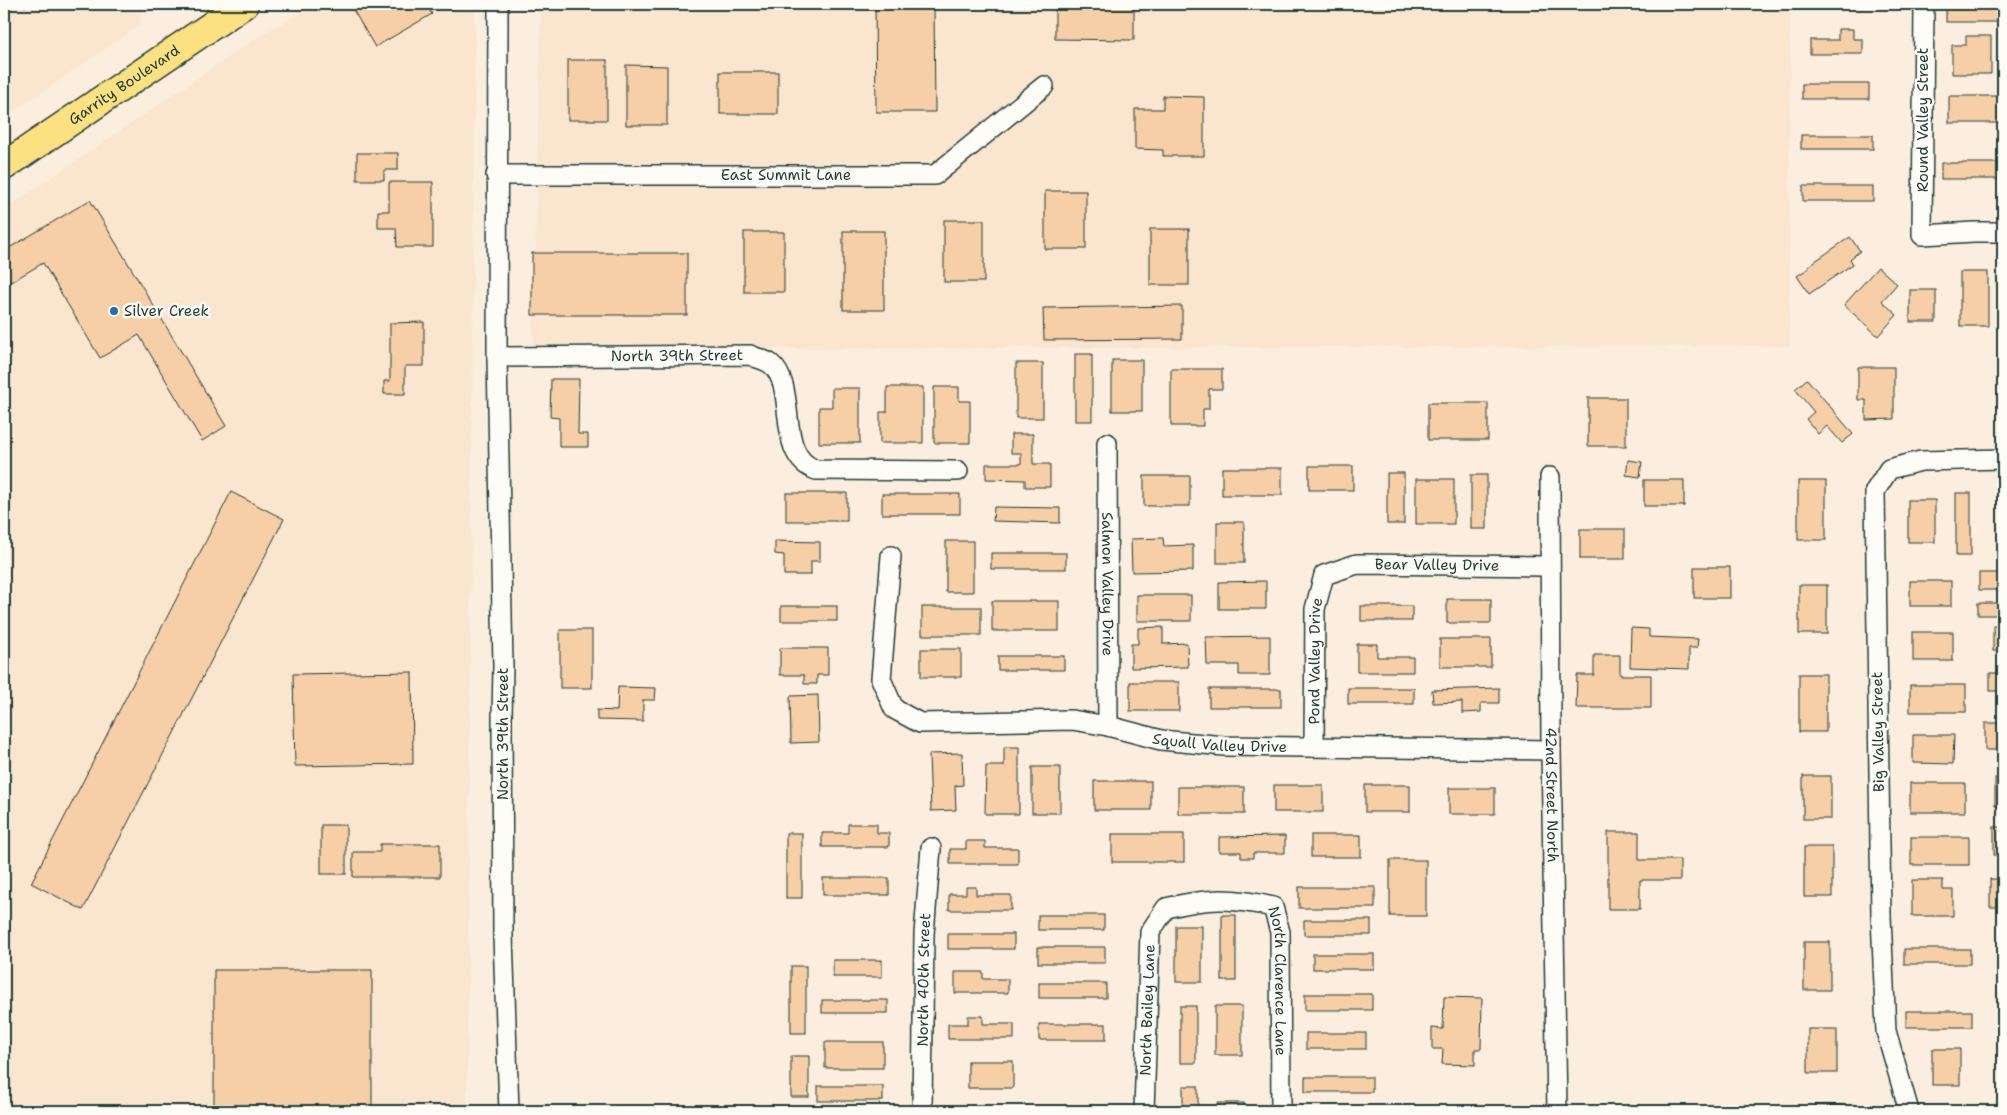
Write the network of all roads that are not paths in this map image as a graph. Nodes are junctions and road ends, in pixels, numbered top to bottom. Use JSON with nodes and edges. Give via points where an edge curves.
{"nodes":[{"id":1,"x":244,"y":4,"type":"edge"},
{"id":2,"x":498,"y":4,"type":"edge"},
{"id":3,"x":1924,"y":4,"type":"edge"},
{"id":4,"x":1044,"y":86,"type":"dead end"},
{"id":5,"x":4,"y":166,"type":"edge"},
{"id":6,"x":496,"y":175,"type":"junction"},
{"id":7,"x":2003,"y":232,"type":"edge"},
{"id":8,"x":497,"y":357,"type":"junction"},
{"id":9,"x":1107,"y":443,"type":"dead end"},
{"id":10,"x":2003,"y":459,"type":"edge"},
{"id":11,"x":958,"y":471,"type":"dead end"},
{"id":12,"x":1550,"y":477,"type":"dead end"},
{"id":13,"x":891,"y":556,"type":"dead end"},
{"id":14,"x":1550,"y":566,"type":"junction"},
{"id":15,"x":1324,"y":574,"type":"joint"},
{"id":16,"x":1108,"y":726,"type":"junction"},
{"id":17,"x":1314,"y":747,"type":"junction"},
{"id":18,"x":1551,"y":750,"type":"junction"},
{"id":19,"x":931,"y":848,"type":"dead end"},
{"id":20,"x":1219,"y":899,"type":"joint"},
{"id":21,"x":509,"y":1111,"type":"edge"},
{"id":22,"x":922,"y":1111,"type":"edge"},
{"id":23,"x":1144,"y":1111,"type":"edge"},
{"id":24,"x":1282,"y":1111,"type":"edge"},
{"id":25,"x":1557,"y":1111,"type":"edge"},
{"id":26,"x":1909,"y":1111,"type":"edge"}],
"edges":[{"from":1,"to":5,"type":"main road","name":"Garrity Boulevard"},
{"from":2,"to":6,"type":"street","name":"North 39th Street"},
{"from":3,"to":7,"type":"street","name":"Round Valley Street","via":[[1922,236]]},
{"from":4,"to":6,"type":"street","name":"East Summit Lane","via":[[935,174]]},
{"from":6,"to":8,"type":"street","name":"North 39th Street"},
{"from":8,"to":11,"type":"street","name":"North 39th Street","via":[[750,355],[771,364],[781,379],[794,449],[806,466],[816,470]]},
{"from":8,"to":21,"type":"street","name":"North 39th Street","via":[[503,666],[503,936]]},
{"from":9,"to":16,"type":"street","name":"Salmon Valley Drive"},
{"from":10,"to":26,"type":"street","name":"Big Valley Street","via":[[1921,461],[1889,469],[1875,491],[1881,916],[1886,1031]]},
{"from":12,"to":14,"type":"street","name":"42nd Street North"},
{"from":13,"to":16,"type":"street","name":"Squall Valley Drive","via":[[881,679],[894,709],[920,723],[1072,720]]},
{"from":14,"to":15,"type":"street","name":"Bear Valley Drive","via":[[1357,564]]},
{"from":14,"to":18,"type":"street","name":"42nd Street North"},
{"from":15,"to":17,"type":"street","name":"Pond Valley Drive","via":[[1315,609]]},
{"from":16,"to":17,"type":"street","name":"Squall Valley Drive","via":[[1179,742]]},
{"from":17,"to":18,"type":"street","name":"Squall Valley Drive"},
{"from":18,"to":25,"type":"street","name":"42nd Street North"},
{"from":19,"to":22,"type":"street","name":"North 40th Street","via":[[924,934]]},
{"from":20,"to":23,"type":"street","name":"North Bailey Lane","via":[[1166,908],[1150,932]]},
{"from":20,"to":24,"type":"street","name":"North Clarence Lane","via":[[1246,900],[1274,907],[1280,932]]}]}
